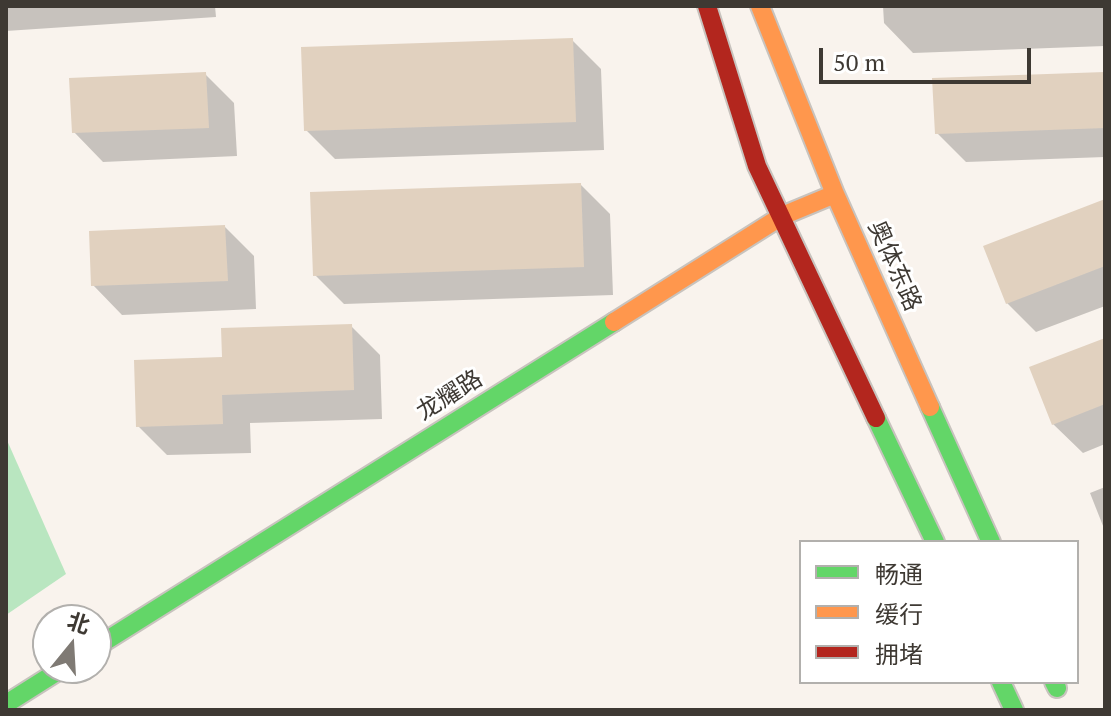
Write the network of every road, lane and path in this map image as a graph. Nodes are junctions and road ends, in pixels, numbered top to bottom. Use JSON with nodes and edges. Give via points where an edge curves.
{"nodes":[{"id":1,"x":707,"y":6,"type":"edge"},
{"id":2,"x":760,"y":6,"type":"edge"},
{"id":3,"x":835,"y":194,"type":"junction"},
{"id":4,"x":782,"y":216,"type":"junction"},
{"id":5,"x":934,"y":540,"type":"edge"},
{"id":6,"x":990,"y":540,"type":"edge"},
{"id":7,"x":112,"y":637,"type":"edge"},
{"id":8,"x":38,"y":684,"type":"edge"},
{"id":9,"x":1002,"y":684,"type":"edge"},
{"id":10,"x":6,"y":704,"type":"edge"},
{"id":11,"x":1014,"y":710,"type":"edge"}],
"edges":[{"from":1,"to":4,"type":"main road","via":[[757,166]]},
{"from":2,"to":3,"type":"main road","name":"奥体东路"},
{"from":3,"to":4,"type":"main road","name":"龙耀路"},
{"from":3,"to":6,"type":"main road","name":"奥体东路"},
{"from":4,"to":5,"type":"main road"},
{"from":4,"to":7,"type":"main road","name":"龙耀路"},
{"from":8,"to":10,"type":"main road"},
{"from":9,"to":11,"type":"main road"}]}
